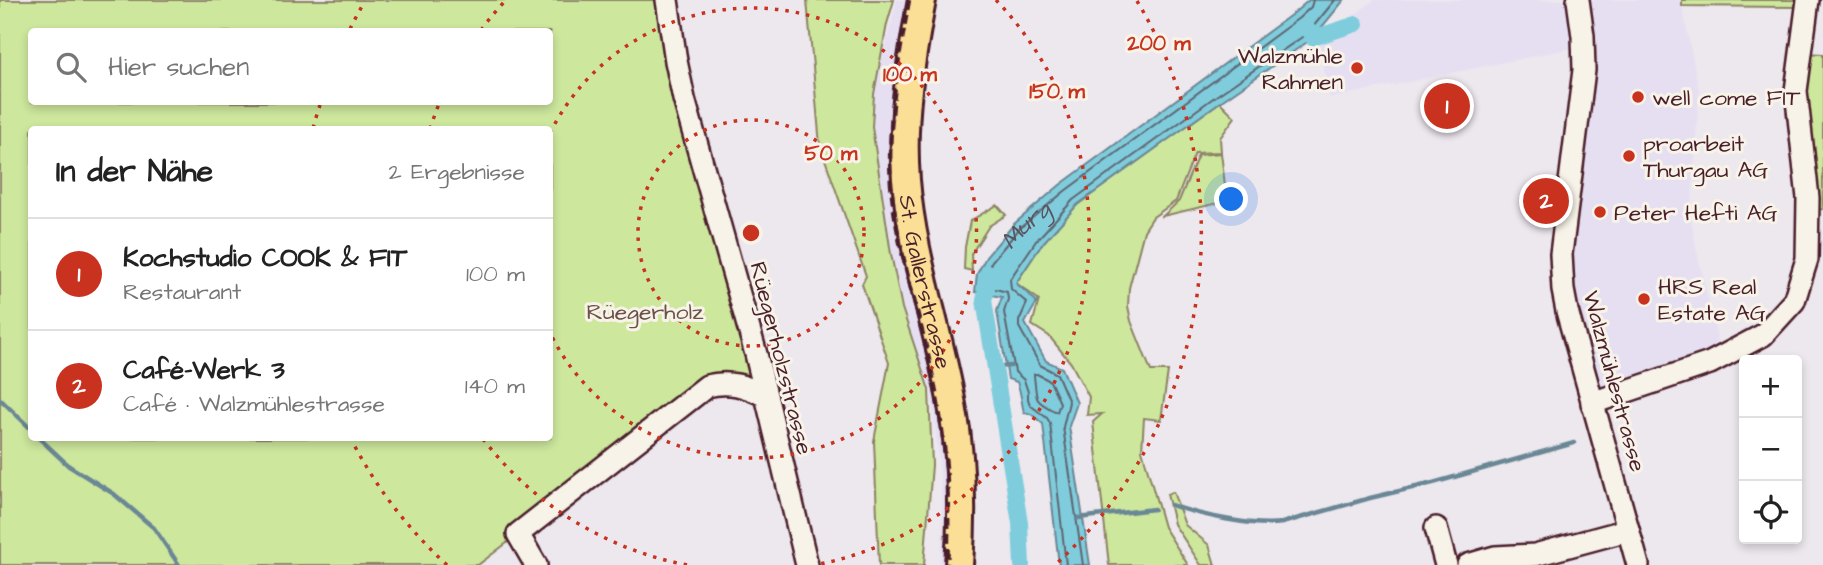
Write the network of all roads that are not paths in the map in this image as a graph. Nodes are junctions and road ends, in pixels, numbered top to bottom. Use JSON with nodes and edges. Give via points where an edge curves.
{"nodes":[{"id":1,"x":667,"y":0,"type":"edge"},
{"id":2,"x":922,"y":0,"type":"edge"},
{"id":3,"x":1578,"y":0,"type":"edge"},
{"id":4,"x":1808,"y":0,"type":"edge"},
{"id":5,"x":766,"y":396,"type":"junction"},
{"id":6,"x":1592,"y":403,"type":"junction"},
{"id":7,"x":1436,"y":528,"type":"dead end"},
{"id":8,"x":1628,"y":530,"type":"junction"},
{"id":9,"x":536,"y":565,"type":"edge"},
{"id":10,"x":807,"y":565,"type":"edge"},
{"id":11,"x":959,"y":565,"type":"edge"},
{"id":12,"x":1446,"y":565,"type":"edge"},
{"id":13,"x":1468,"y":565,"type":"edge"},
{"id":14,"x":1637,"y":565,"type":"edge"}],
"edges":[{"from":1,"to":5,"type":"street","name":"Rüegerholzstrasse","via":[[684,99]]},
{"from":2,"to":11,"type":"main road","name":"St. Gallerstrasse","via":[[907,97],[906,179],[915,244],[955,424],[962,504]]},
{"from":3,"to":6,"type":"street","name":"Walzmühlestrasse","via":[[1584,70],[1561,269],[1567,312]]},
{"from":4,"to":6,"type":"street","via":[[1796,91],[1808,198],[1807,259],[1794,301],[1763,335],[1726,356]]},
{"from":5,"to":9,"type":"street","via":[[732,383],[707,386],[518,534]]},
{"from":5,"to":10,"type":"street","name":"Rüegerholzstrasse"},
{"from":6,"to":8,"type":"street","name":"Walzmühlestrasse"},
{"from":7,"to":12,"type":"street"},
{"from":8,"to":13,"type":"street","via":[[1535,555],[1495,557]]},
{"from":8,"to":14,"type":"street","name":"Walzmühlestrasse"}]}
